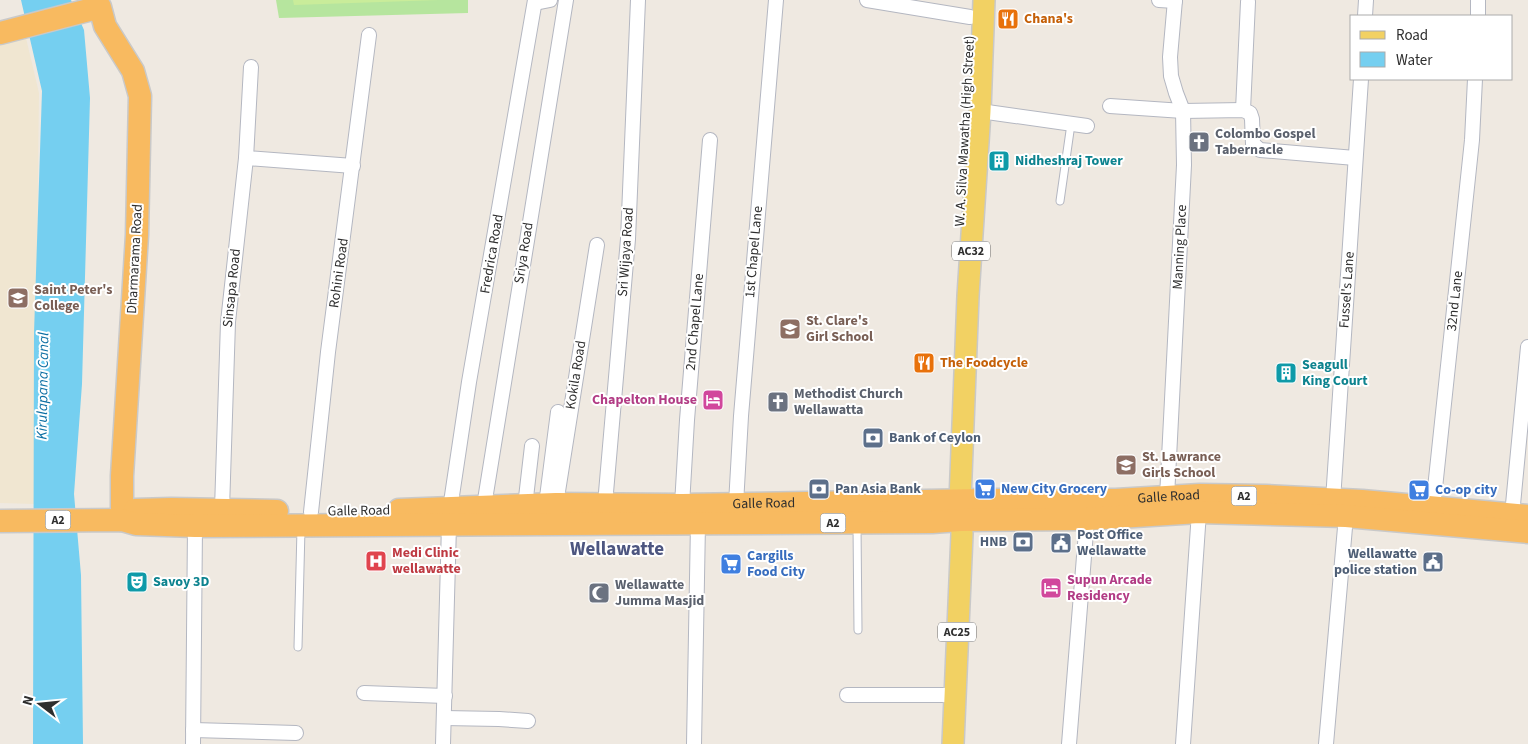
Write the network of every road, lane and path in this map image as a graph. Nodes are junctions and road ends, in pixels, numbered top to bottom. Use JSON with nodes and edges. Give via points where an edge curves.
{"nodes":[{"id":1,"x":550,"y":0,"type":"edge"},
{"id":2,"x":566,"y":0,"type":"edge"},
{"id":3,"x":638,"y":0,"type":"edge"},
{"id":4,"x":776,"y":0,"type":"edge"},
{"id":5,"x":867,"y":0,"type":"edge"},
{"id":6,"x":984,"y":0,"type":"edge"},
{"id":7,"x":1159,"y":0,"type":"edge"},
{"id":8,"x":1366,"y":0,"type":"edge"},
{"id":9,"x":1478,"y":0,"type":"edge"},
{"id":10,"x":1175,"y":1,"type":"edge"},
{"id":11,"x":535,"y":2,"type":"edge"},
{"id":12,"x":1248,"y":2,"type":"dead end"},
{"id":13,"x":971,"y":8,"type":"edge"},
{"id":14,"x":1365,"y":15,"type":"edge"},
{"id":15,"x":1478,"y":15,"type":"edge"},
{"id":16,"x":6,"y":31,"type":"edge"},
{"id":17,"x":369,"y":35,"type":"dead end"},
{"id":18,"x":251,"y":66,"type":"dead end"},
{"id":19,"x":1361,"y":80,"type":"edge"},
{"id":20,"x":1475,"y":80,"type":"edge"},
{"id":21,"x":1110,"y":106,"type":"dead end"},
{"id":22,"x":1243,"y":110,"type":"junction"},
{"id":23,"x":980,"y":111,"type":"junction"},
{"id":24,"x":1183,"y":111,"type":"junction"},
{"id":25,"x":1070,"y":124,"type":"junction"},
{"id":26,"x":1087,"y":126,"type":"dead end"},
{"id":27,"x":710,"y":140,"type":"dead end"},
{"id":28,"x":246,"y":158,"type":"junction"},
{"id":29,"x":1355,"y":158,"type":"junction"},
{"id":30,"x":353,"y":166,"type":"junction"},
{"id":31,"x":1060,"y":201,"type":"dead end"},
{"id":32,"x":597,"y":245,"type":"dead end"},
{"id":33,"x":1528,"y":346,"type":"edge"},
{"id":34,"x":558,"y":412,"type":"dead end"},
{"id":35,"x":532,"y":446,"type":"dead end"},
{"id":36,"x":1167,"y":496,"type":"junction"},
{"id":37,"x":605,"y":504,"type":"junction"},
{"id":38,"x":736,"y":504,"type":"junction"},
{"id":39,"x":542,"y":505,"type":"junction"},
{"id":40,"x":682,"y":505,"type":"junction"},
{"id":41,"x":484,"y":506,"type":"junction"},
{"id":42,"x":1340,"y":508,"type":"junction"},
{"id":43,"x":222,"y":510,"type":"junction"},
{"id":44,"x":953,"y":511,"type":"junction"},
{"id":45,"x":1199,"y":512,"type":"junction"},
{"id":46,"x":1435,"y":515,"type":"junction"},
{"id":47,"x":1520,"y":515,"type":"edge"},
{"id":48,"x":449,"y":517,"type":"junction"},
{"id":49,"x":306,"y":519,"type":"junction"},
{"id":50,"x":1087,"y":519,"type":"junction"},
{"id":51,"x":122,"y":520,"type":"junction"},
{"id":52,"x":9,"y":521,"type":"edge"},
{"id":53,"x":856,"y":522,"type":"junction"},
{"id":54,"x":698,"y":523,"type":"junction"},
{"id":55,"x":195,"y":526,"type":"junction"},
{"id":56,"x":1528,"y":532,"type":"edge"},
{"id":57,"x":858,"y":630,"type":"dead end"},
{"id":58,"x":298,"y":647,"type":"dead end"},
{"id":59,"x":364,"y":693,"type":"dead end"},
{"id":60,"x":847,"y":695,"type":"dead end"},
{"id":61,"x":955,"y":695,"type":"junction"},
{"id":62,"x":445,"y":696,"type":"junction"},
{"id":63,"x":444,"y":718,"type":"junction"},
{"id":64,"x":528,"y":721,"type":"dead end"},
{"id":65,"x":296,"y":733,"type":"dead end"},
{"id":66,"x":193,"y":737,"type":"edge"},
{"id":67,"x":444,"y":744,"type":"edge"},
{"id":68,"x":694,"y":744,"type":"edge"},
{"id":69,"x":953,"y":744,"type":"edge"},
{"id":70,"x":1069,"y":744,"type":"edge"},
{"id":71,"x":1183,"y":744,"type":"edge"},
{"id":72,"x":1326,"y":744,"type":"edge"}],
"edges":[{"from":1,"to":11,"type":"street"},
{"from":2,"to":41,"type":"street","name":"Sriya Road"},
{"from":3,"to":37,"type":"street","name":"Sri Wijaya Road","via":[[628,239]]},
{"from":4,"to":38,"type":"street","name":"1st Chapel Lane"},
{"from":5,"to":13,"type":"street"},
{"from":6,"to":23,"type":"main road","name":"W. A. Silva Mawatha (High Street)","number":"AC32"},
{"from":7,"to":10,"type":"street"},
{"from":8,"to":14,"type":"street"},
{"from":9,"to":15,"type":"street"},
{"from":10,"to":24,"type":"street","name":"Manning Place","via":[[1171,76]]},
{"from":11,"to":48,"type":"street","name":"Fredrica Road","via":[[469,382]]},
{"from":12,"to":22,"type":"street"},
{"from":13,"to":44,"type":"main road","name":"W. A. Silva Mawatha (High Street)","number":"AC32"},
{"from":16,"to":51,"type":"highway","name":"Dharmarama Road","via":[[100,7],[105,26],[133,71],[140,96],[137,235]]},
{"from":17,"to":30,"type":"street","name":"Rohini Road"},
{"from":18,"to":28,"type":"street","name":"Sinsapa Road"},
{"from":19,"to":29,"type":"street","name":"Fussel's Lane"},
{"from":20,"to":46,"type":"street","name":"32nd Lane","via":[[1472,140]]},
{"from":21,"to":24,"type":"street"},
{"from":22,"to":24,"type":"street"},
{"from":22,"to":29,"type":"street","via":[[1250,113],[1253,144],[1260,150]]},
{"from":23,"to":25,"type":"street"},
{"from":23,"to":44,"type":"main road","name":"W. A. Silva Mawatha (High Street)","number":"AC32"},
{"from":24,"to":36,"type":"street","name":"Manning Place","via":[[1183,175]]},
{"from":25,"to":26,"type":"street"},
{"from":25,"to":31,"type":"lane"},
{"from":27,"to":40,"type":"street","name":"2nd Chapel Lane"},
{"from":28,"to":30,"type":"street"},
{"from":28,"to":43,"type":"street","name":"Sinsapa Road","via":[[228,322]]},
{"from":29,"to":42,"type":"street","name":"Fussel's Lane"},
{"from":30,"to":49,"type":"street","name":"Rohini Road"},
{"from":32,"to":39,"type":"street","name":"Kokila Road"},
{"from":33,"to":47,"type":"street"},
{"from":34,"to":39,"type":"street"},
{"from":35,"to":39,"type":"street"},
{"from":36,"to":42,"type":"highway","name":"Galle Road","number":"A2","via":[[1252,496]]},
{"from":36,"to":44,"type":"highway","name":"Galle Road","number":"A2"},
{"from":37,"to":39,"type":"highway","name":"Galle Road","number":"A2"},
{"from":37,"to":40,"type":"highway","name":"Galle Road","number":"A2"},
{"from":38,"to":40,"type":"highway","name":"Galle Road","number":"A2"},
{"from":38,"to":44,"type":"highway","name":"Galle Road","number":"A2"},
{"from":39,"to":41,"type":"highway","name":"Galle Road","number":"A2"},
{"from":41,"to":48,"type":"highway","name":"Galle Road","number":"A2"},
{"from":42,"to":45,"type":"highway","name":"Galle Road","number":"A2"},
{"from":42,"to":46,"type":"highway","name":"Galle Road","number":"A2","via":[[1362,501]]},
{"from":42,"to":72,"type":"street","name":"Fussel's Lane"},
{"from":43,"to":49,"type":"highway","name":"Galle Road","number":"A2"},
{"from":43,"to":51,"type":"highway","name":"Galle Road","number":"A2","via":[[135,510]]},
{"from":44,"to":50,"type":"highway","name":"Galle Road","number":"A2"},
{"from":44,"to":53,"type":"highway","name":"Galle Road","number":"A2"},
{"from":44,"to":61,"type":"main road","number":"AC25","via":[[962,534]]},
{"from":45,"to":50,"type":"highway","name":"Galle Road","number":"A2"},
{"from":45,"to":71,"type":"street"},
{"from":46,"to":47,"type":"highway","name":"Galle Road","number":"A2"},
{"from":46,"to":56,"type":"highway","name":"Galle Road","number":"A2"},
{"from":48,"to":49,"type":"highway","name":"Galle Road","number":"A2"},
{"from":48,"to":54,"type":"highway","name":"Galle Road","number":"A2"},
{"from":48,"to":62,"type":"street","name":"Fredrica Road"},
{"from":49,"to":55,"type":"highway","name":"Galle Road","number":"A2"},
{"from":49,"to":58,"type":"lane"},
{"from":50,"to":70,"type":"street"},
{"from":51,"to":52,"type":"highway","name":"Galle Road","number":"A2"},
{"from":51,"to":55,"type":"highway","name":"Galle Road","number":"A2","via":[[136,524]]},
{"from":53,"to":54,"type":"highway","name":"Galle Road","number":"A2"},
{"from":53,"to":57,"type":"lane"},
{"from":54,"to":68,"type":"street"},
{"from":55,"to":66,"type":"street"},
{"from":59,"to":62,"type":"street"},
{"from":60,"to":61,"type":"street"},
{"from":61,"to":69,"type":"main road","number":"AC25"},
{"from":62,"to":63,"type":"street","name":"Fredrica Road"},
{"from":63,"to":64,"type":"street"},
{"from":63,"to":67,"type":"street","name":"Fredrica Road"},
{"from":65,"to":66,"type":"street"}]}
